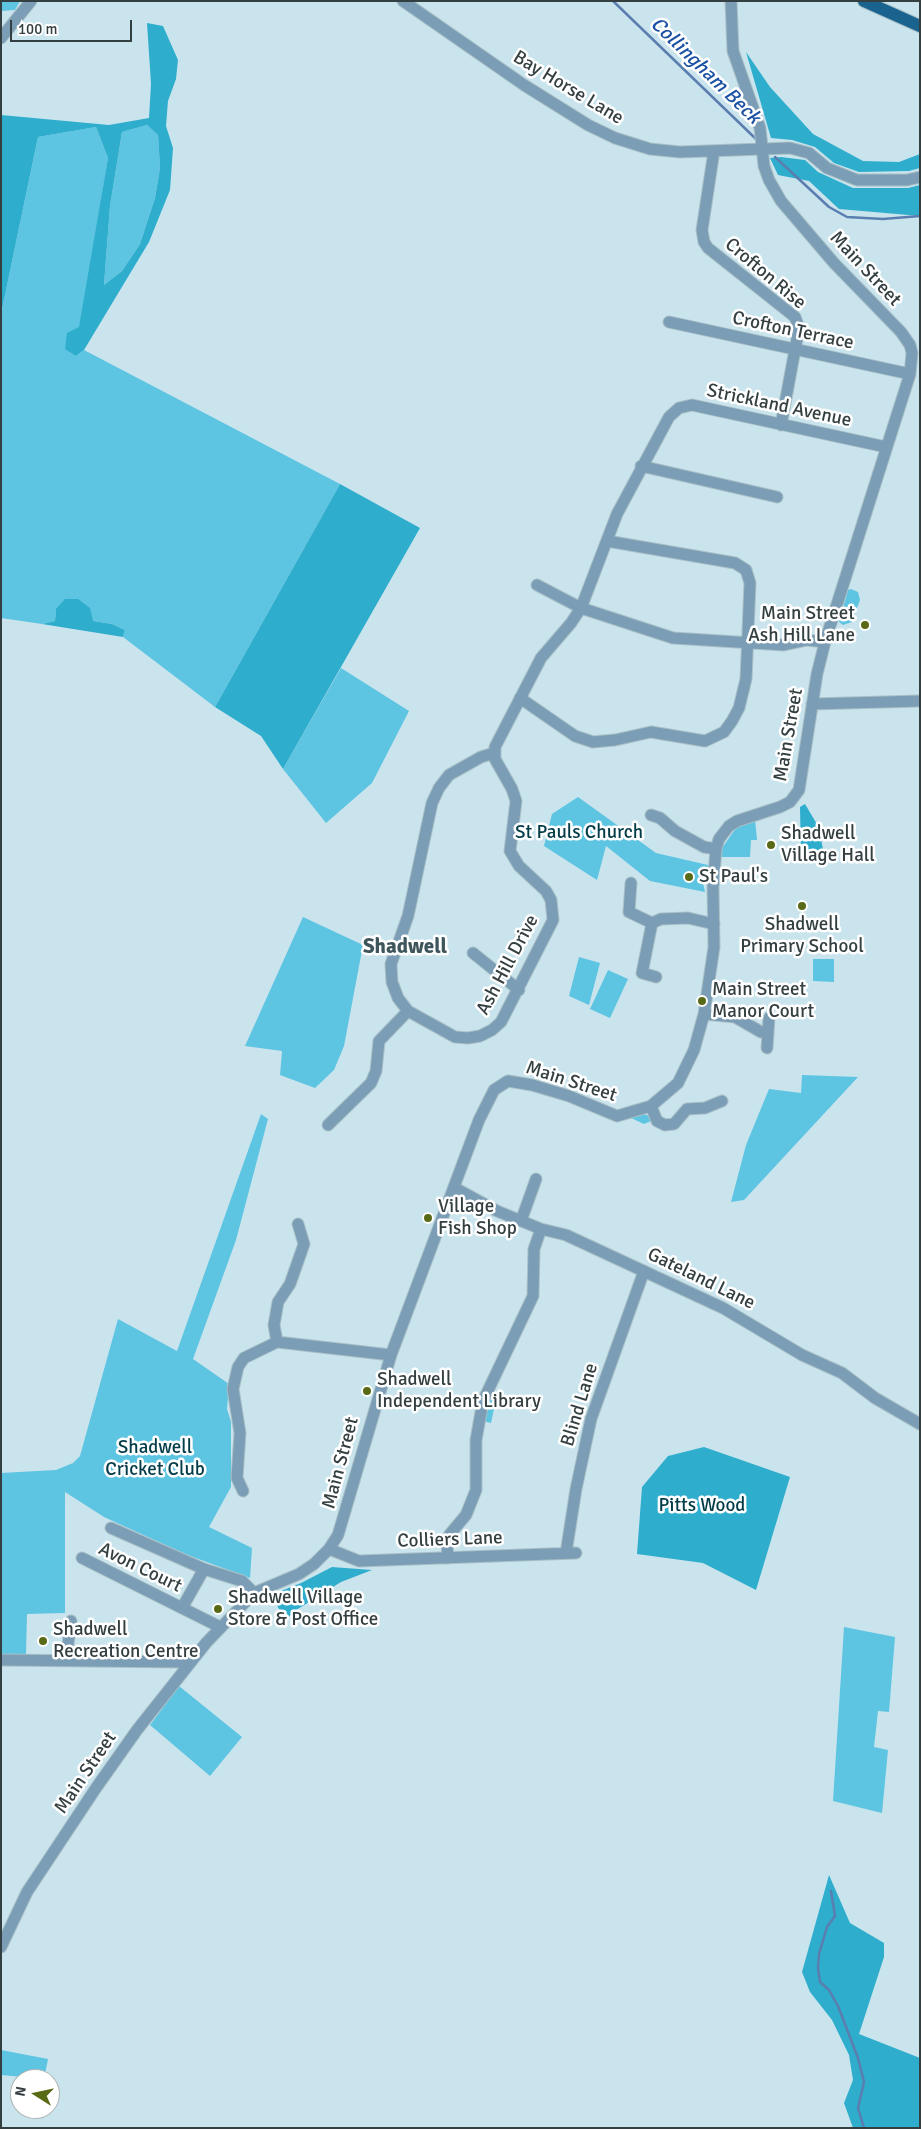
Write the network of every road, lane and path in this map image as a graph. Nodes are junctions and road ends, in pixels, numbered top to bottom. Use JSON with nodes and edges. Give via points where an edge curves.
{"nodes":[{"id":1,"x":31,"y":1,"type":"edge"},
{"id":2,"x":403,"y":1,"type":"edge"},
{"id":3,"x":731,"y":1,"type":"edge"},
{"id":4,"x":864,"y":1,"type":"edge"},
{"id":5,"x":920,"y":26,"type":"edge"},
{"id":6,"x":1,"y":38,"type":"edge"},
{"id":7,"x":763,"y":150,"type":"junction"},
{"id":8,"x":714,"y":151,"type":"junction"},
{"id":9,"x":920,"y":177,"type":"edge"},
{"id":10,"x":669,"y":322,"type":"dead end"},
{"id":11,"x":796,"y":350,"type":"junction"},
{"id":12,"x":910,"y":374,"type":"junction"},
{"id":13,"x":781,"y":424,"type":"junction"},
{"id":14,"x":886,"y":447,"type":"junction"},
{"id":15,"x":641,"y":466,"type":"junction"},
{"id":16,"x":777,"y":497,"type":"dead end"},
{"id":17,"x":608,"y":541,"type":"junction"},
{"id":18,"x":537,"y":585,"type":"dead end"},
{"id":19,"x":580,"y":608,"type":"junction"},
{"id":20,"x":825,"y":642,"type":"junction"},
{"id":21,"x":748,"y":643,"type":"junction"},
{"id":22,"x":520,"y":698,"type":"junction"},
{"id":23,"x":920,"y":701,"type":"edge"},
{"id":24,"x":812,"y":704,"type":"junction"},
{"id":25,"x":494,"y":753,"type":"junction"},
{"id":26,"x":650,"y":815,"type":"dead end"},
{"id":27,"x":716,"y":849,"type":"junction"},
{"id":28,"x":632,"y":883,"type":"dead end"},
{"id":29,"x":652,"y":923,"type":"junction"},
{"id":30,"x":714,"y":924,"type":"junction"},
{"id":31,"x":473,"y":952,"type":"dead end"},
{"id":32,"x":656,"y":976,"type":"dead end"},
{"id":33,"x":519,"y":990,"type":"junction"},
{"id":34,"x":408,"y":1011,"type":"junction"},
{"id":35,"x":704,"y":1014,"type":"junction"},
{"id":36,"x":769,"y":1018,"type":"dead end"},
{"id":37,"x":768,"y":1033,"type":"junction"},
{"id":38,"x":766,"y":1048,"type":"dead end"},
{"id":39,"x":724,"y":1099,"type":"dead end"},
{"id":40,"x":651,"y":1106,"type":"junction"},
{"id":41,"x":328,"y":1125,"type":"dead end"},
{"id":42,"x":536,"y":1179,"type":"dead end"},
{"id":43,"x":455,"y":1188,"type":"junction"},
{"id":44,"x":521,"y":1221,"type":"junction"},
{"id":45,"x":298,"y":1224,"type":"dead end"},
{"id":46,"x":540,"y":1229,"type":"junction"},
{"id":47,"x":644,"y":1271,"type":"junction"},
{"id":48,"x":277,"y":1342,"type":"junction"},
{"id":49,"x":391,"y":1355,"type":"junction"},
{"id":50,"x":920,"y":1424,"type":"edge"},
{"id":51,"x":243,"y":1491,"type":"dead end"},
{"id":52,"x":112,"y":1528,"type":"dead end"},
{"id":53,"x":329,"y":1549,"type":"junction"},
{"id":54,"x":571,"y":1553,"type":"joint"},
{"id":55,"x":82,"y":1558,"type":"dead end"},
{"id":56,"x":448,"y":1558,"type":"junction"},
{"id":57,"x":204,"y":1570,"type":"junction"},
{"id":58,"x":254,"y":1594,"type":"junction"},
{"id":59,"x":182,"y":1608,"type":"junction"},
{"id":60,"x":71,"y":1621,"type":"dead end"},
{"id":61,"x":220,"y":1626,"type":"junction"},
{"id":62,"x":1,"y":1660,"type":"edge"},
{"id":63,"x":66,"y":1660,"type":"junction"},
{"id":64,"x":188,"y":1665,"type":"junction"},
{"id":65,"x":1,"y":1947,"type":"edge"}],
"edges":[{"from":1,"to":6,"type":"street"},
{"from":2,"to":8,"type":"street","name":"Bay Horse Lane","via":[[524,86],[588,125],[650,149]]},
{"from":3,"to":7,"type":"street","name":"Main Street","via":[[733,51],[760,128]]},
{"from":4,"to":5,"type":"main road"},
{"from":7,"to":8,"type":"street","name":"Bay Horse Lane"},
{"from":7,"to":9,"type":"street","name":"Bay Horse Lane","via":[[790,148],[809,153],[827,168],[857,180]]},
{"from":7,"to":12,"type":"street","name":"Main Street","via":[[767,173],[781,202],[910,345]]},
{"from":8,"to":11,"type":"street","name":"Crofton Rise","via":[[702,230],[704,242],[795,317],[800,335]]},
{"from":10,"to":11,"type":"street","name":"Crofton Terrace"},
{"from":11,"to":12,"type":"street","name":"Crofton Terrace"},
{"from":11,"to":13,"type":"street","name":"Crofton Rise"},
{"from":12,"to":14,"type":"street","name":"Main Street"},
{"from":13,"to":14,"type":"street","name":"Strickland Avenue"},
{"from":13,"to":15,"type":"street","name":"Strickland Avenue","via":[[685,406],[669,417]]},
{"from":14,"to":20,"type":"street","name":"Main Street"},
{"from":15,"to":16,"type":"street"},
{"from":15,"to":17,"type":"street","name":"Strickland Avenue"},
{"from":17,"to":19,"type":"street","name":"Strickland Avenue"},
{"from":17,"to":21,"type":"street","via":[[741,565],[750,583]]},
{"from":18,"to":19,"type":"street"},
{"from":19,"to":21,"type":"street","via":[[673,638]]},
{"from":19,"to":22,"type":"street","via":[[563,633],[546,649]]},
{"from":20,"to":21,"type":"street"},
{"from":20,"to":24,"type":"street","name":"Main Street"},
{"from":21,"to":22,"type":"street","via":[[746,679],[739,708],[724,732],[705,741],[658,732],[604,742],[584,740]]},
{"from":22,"to":25,"type":"street"},
{"from":23,"to":24,"type":"street"},
{"from":24,"to":27,"type":"street","name":"Main Street","via":[[804,771],[795,796],[780,807],[729,826],[719,838]]},
{"from":25,"to":33,"type":"street","name":"Ash Hill Drive","via":[[516,801],[510,851],[519,866],[546,891],[554,910],[550,930]]},
{"from":25,"to":34,"type":"street","name":"Ash Hill Drive","via":[[449,775],[432,803],[411,906],[391,964],[392,982]]},
{"from":26,"to":27,"type":"street","via":[[660,818],[675,831],[704,847]]},
{"from":27,"to":30,"type":"street","name":"Main Street"},
{"from":28,"to":29,"type":"street","via":[[629,912]]},
{"from":29,"to":30,"type":"street","via":[[661,919],[688,918]]},
{"from":29,"to":32,"type":"street","via":[[642,972]]},
{"from":30,"to":35,"type":"street","name":"Main Street","via":[[714,947]]},
{"from":31,"to":33,"type":"street"},
{"from":33,"to":34,"type":"street","name":"Ash Hill Drive","via":[[501,1022],[480,1036],[454,1037]]},
{"from":34,"to":41,"type":"street","via":[[379,1041],[376,1071],[371,1083]]},
{"from":35,"to":37,"type":"street","via":[[735,1017],[758,1031]]},
{"from":35,"to":40,"type":"street","name":"Main Street","via":[[687,1067],[678,1082]]},
{"from":36,"to":37,"type":"street"},
{"from":37,"to":38,"type":"street"},
{"from":39,"to":40,"type":"street","via":[[705,1108],[687,1109],[674,1124],[665,1125],[657,1121]]},
{"from":40,"to":43,"type":"street","name":"Main Street","via":[[617,1116],[550,1089],[514,1081],[501,1083],[488,1100]]},
{"from":42,"to":44,"type":"street"},
{"from":43,"to":44,"type":"street","name":"Gateland Lane"},
{"from":43,"to":49,"type":"street","name":"Main Street"},
{"from":44,"to":46,"type":"street","name":"Gateland Lane"},
{"from":45,"to":48,"type":"street","via":[[304,1244],[290,1284],[278,1302],[274,1325]]},
{"from":46,"to":47,"type":"street","name":"Gateland Lane","via":[[566,1235]]},
{"from":46,"to":56,"type":"street","via":[[534,1249],[533,1296],[483,1401],[476,1440],[476,1490],[466,1514],[450,1534]]},
{"from":47,"to":50,"type":"street","name":"Gateland Lane","via":[[748,1321],[802,1355],[842,1373],[875,1398]]},
{"from":47,"to":54,"type":"street","name":"Blind Lane","via":[[591,1419],[576,1489]]},
{"from":48,"to":49,"type":"street"},
{"from":48,"to":51,"type":"street","via":[[244,1358],[238,1367],[233,1388],[240,1433],[237,1478]]},
{"from":49,"to":53,"type":"street","name":"Main Street","via":[[346,1516]]},
{"from":52,"to":57,"type":"street","name":"Avon Court"},
{"from":53,"to":56,"type":"street","name":"Colliers Lane","via":[[359,1561]]},
{"from":53,"to":58,"type":"street","name":"Main Street","via":[[298,1574]]},
{"from":54,"to":56,"type":"street","name":"Colliers Lane"},
{"from":55,"to":59,"type":"street","name":"Avon Court"},
{"from":57,"to":58,"type":"street","name":"Avon Court","via":[[242,1581]]},
{"from":57,"to":59,"type":"street","name":"Avon Court"},
{"from":58,"to":61,"type":"street","name":"Main Street"},
{"from":59,"to":61,"type":"street","name":"Avon Court"},
{"from":60,"to":63,"type":"street"},
{"from":61,"to":64,"type":"street","name":"Main Street"},
{"from":62,"to":63,"type":"street"},
{"from":63,"to":64,"type":"street","via":[[178,1662]]},
{"from":64,"to":65,"type":"street","name":"Main Street","via":[[136,1730],[27,1892]]}]}
